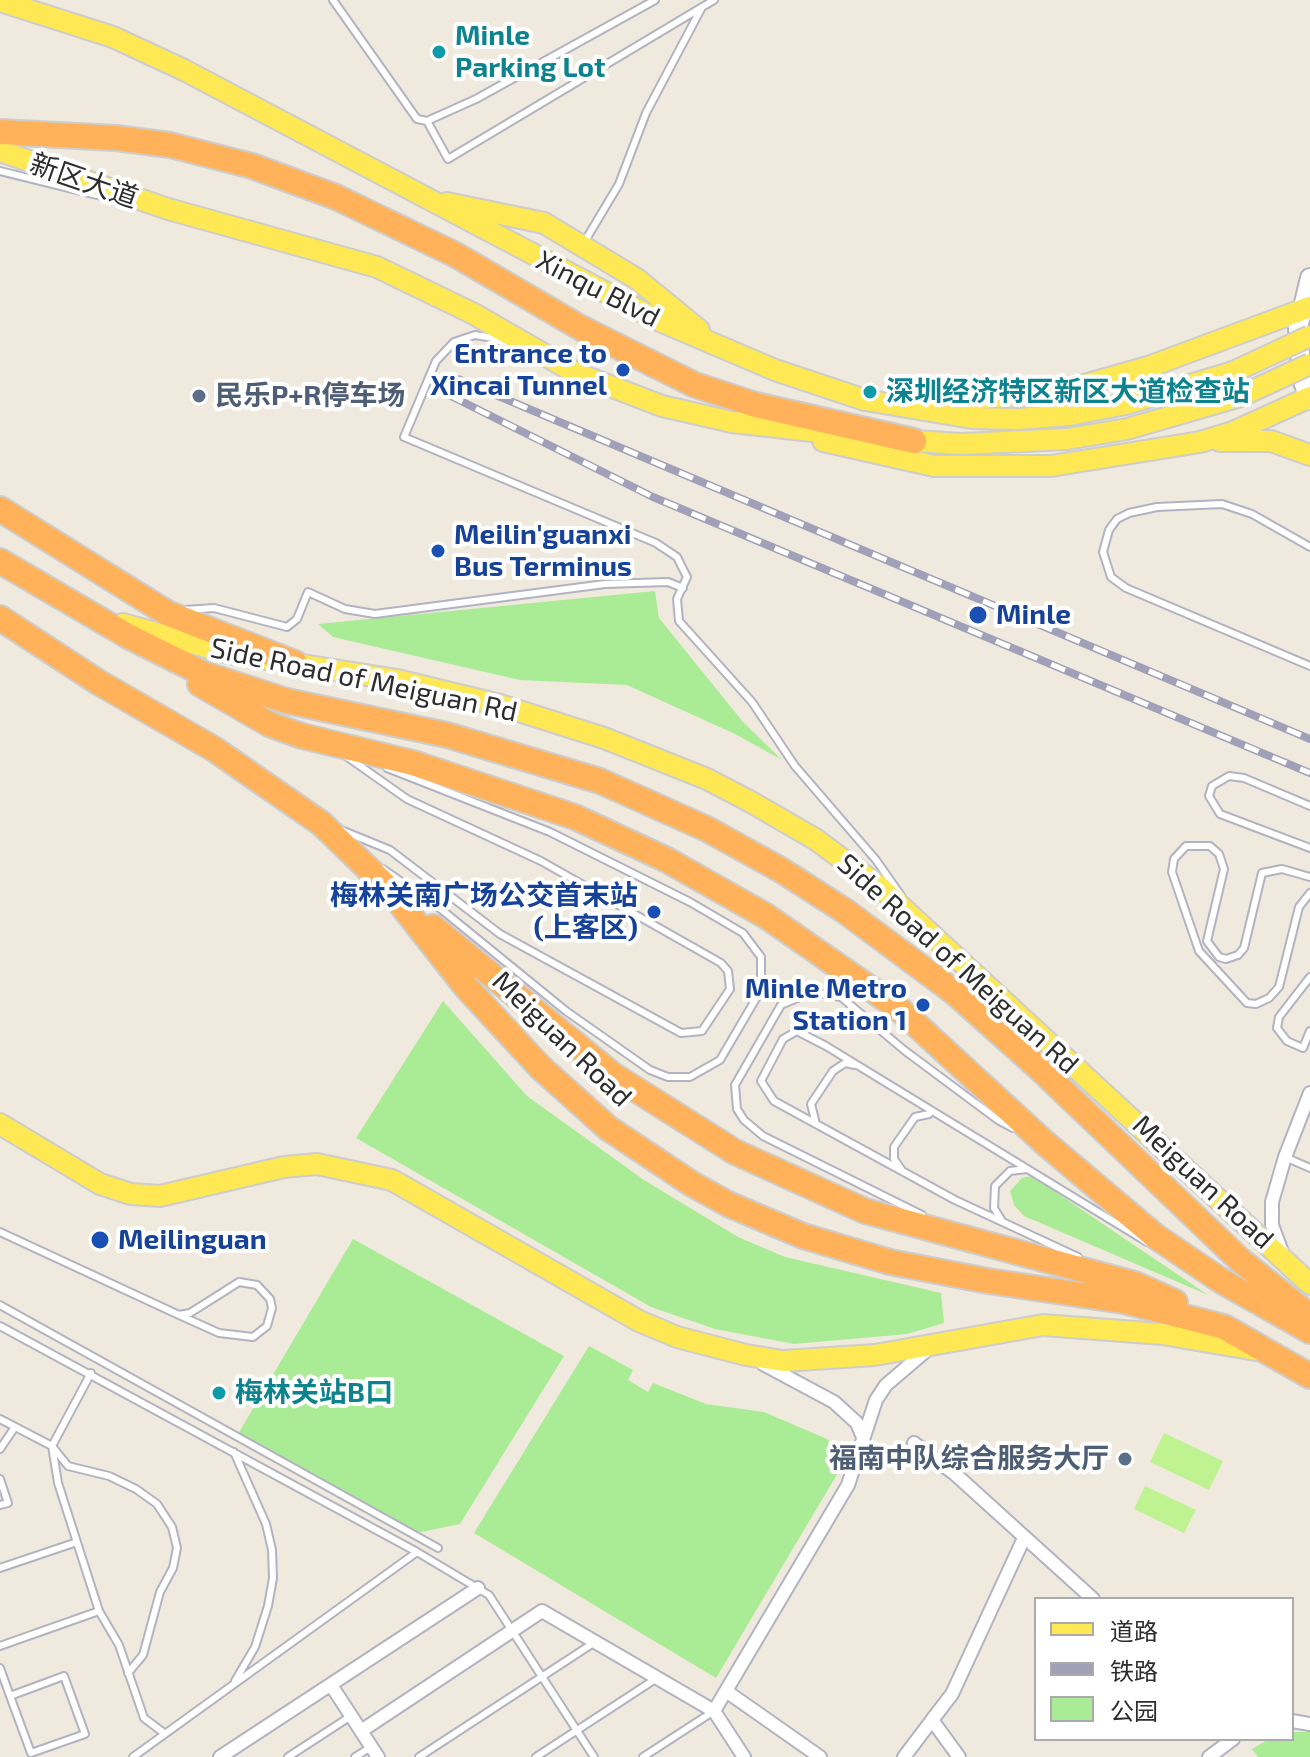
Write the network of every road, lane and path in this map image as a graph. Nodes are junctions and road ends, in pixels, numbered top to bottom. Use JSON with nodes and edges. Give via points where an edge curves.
{"nodes":[{"id":1,"x":333,"y":0,"type":"edge"},
{"id":2,"x":655,"y":0,"type":"edge"},
{"id":3,"x":714,"y":0,"type":"edge"},
{"id":4,"x":0,"y":1,"type":"edge"},
{"id":5,"x":702,"y":7,"type":"junction"},
{"id":6,"x":427,"y":121,"type":"junction"},
{"id":7,"x":0,"y":132,"type":"edge"},
{"id":8,"x":0,"y":151,"type":"edge"},
{"id":9,"x":0,"y":171,"type":"edge"},
{"id":10,"x":415,"y":194,"type":"junction"},
{"id":11,"x":168,"y":209,"type":"junction"},
{"id":12,"x":583,"y":244,"type":"junction"},
{"id":13,"x":1310,"y":278,"type":"edge"},
{"id":14,"x":1305,"y":310,"type":"edge"},
{"id":15,"x":1310,"y":336,"type":"edge"},
{"id":16,"x":721,"y":348,"type":"junction"},
{"id":17,"x":1310,"y":364,"type":"edge"},
{"id":18,"x":576,"y":373,"type":"junction"},
{"id":19,"x":1310,"y":398,"type":"edge"},
{"id":20,"x":865,"y":400,"type":"junction"},
{"id":21,"x":769,"y":427,"type":"junction"},
{"id":22,"x":914,"y":441,"type":"junction"},
{"id":23,"x":1200,"y":442,"type":"junction"},
{"id":24,"x":1310,"y":455,"type":"edge"},
{"id":25,"x":0,"y":497,"type":"edge"},
{"id":26,"x":0,"y":509,"type":"edge"},
{"id":27,"x":1310,"y":547,"type":"edge"},
{"id":28,"x":0,"y":561,"type":"edge"},
{"id":29,"x":106,"y":574,"type":"junction"},
{"id":30,"x":683,"y":588,"type":"junction"},
{"id":31,"x":89,"y":613,"type":"junction"},
{"id":32,"x":167,"y":613,"type":"junction"},
{"id":33,"x":0,"y":618,"type":"edge"},
{"id":34,"x":128,"y":636,"type":"junction"},
{"id":35,"x":295,"y":663,"type":"junction"},
{"id":36,"x":1310,"y":666,"type":"edge"},
{"id":37,"x":337,"y":747,"type":"junction"},
{"id":38,"x":1310,"y":806,"type":"edge"},
{"id":39,"x":322,"y":824,"type":"junction"},
{"id":40,"x":1310,"y":848,"type":"edge"},
{"id":41,"x":1310,"y":877,"type":"edge"},
{"id":42,"x":389,"y":889,"type":"junction"},
{"id":43,"x":1310,"y":893,"type":"edge"},
{"id":44,"x":914,"y":917,"type":"junction"},
{"id":45,"x":1310,"y":977,"type":"edge"},
{"id":46,"x":1310,"y":1031,"type":"edge"},
{"id":47,"x":858,"y":1065,"type":"junction"},
{"id":48,"x":1310,"y":1093,"type":"edge"},
{"id":49,"x":940,"y":1118,"type":"junction"},
{"id":50,"x":0,"y":1124,"type":"edge"},
{"id":51,"x":817,"y":1124,"type":"junction"},
{"id":52,"x":1045,"y":1143,"type":"junction"},
{"id":53,"x":1285,"y":1157,"type":"junction"},
{"id":54,"x":1310,"y":1168,"type":"edge"},
{"id":55,"x":1030,"y":1169,"type":"junction"},
{"id":56,"x":903,"y":1171,"type":"junction"},
{"id":57,"x":1006,"y":1226,"type":"junction"},
{"id":58,"x":0,"y":1232,"type":"edge"},
{"id":59,"x":988,"y":1246,"type":"junction"},
{"id":60,"x":1184,"y":1256,"type":"junction"},
{"id":61,"x":1290,"y":1265,"type":"junction"},
{"id":62,"x":1135,"y":1284,"type":"junction"},
{"id":63,"x":1310,"y":1284,"type":"edge"},
{"id":64,"x":0,"y":1305,"type":"edge"},
{"id":65,"x":179,"y":1315,"type":"junction"},
{"id":66,"x":1310,"y":1316,"type":"edge"},
{"id":67,"x":0,"y":1326,"type":"edge"},
{"id":68,"x":1224,"y":1327,"type":"junction"},
{"id":69,"x":1310,"y":1331,"type":"edge"},
{"id":70,"x":935,"y":1344,"type":"junction"},
{"id":71,"x":746,"y":1355,"type":"junction"},
{"id":72,"x":1275,"y":1355,"type":"junction"},
{"id":73,"x":91,"y":1373,"type":"junction"},
{"id":74,"x":1310,"y":1376,"type":"edge"},
{"id":75,"x":0,"y":1419,"type":"edge"},
{"id":76,"x":15,"y":1427,"type":"junction"},
{"id":77,"x":862,"y":1435,"type":"junction"},
{"id":78,"x":914,"y":1443,"type":"dead end"},
{"id":79,"x":52,"y":1446,"type":"junction"},
{"id":80,"x":0,"y":1449,"type":"edge"},
{"id":81,"x":234,"y":1452,"type":"junction"},
{"id":82,"x":0,"y":1479,"type":"edge"},
{"id":83,"x":0,"y":1505,"type":"edge"},
{"id":84,"x":1024,"y":1538,"type":"junction"},
{"id":85,"x":77,"y":1542,"type":"junction"},
{"id":86,"x":438,"y":1548,"type":"dead end"},
{"id":87,"x":417,"y":1552,"type":"junction"},
{"id":88,"x":0,"y":1568,"type":"edge"},
{"id":89,"x":478,"y":1588,"type":"junction"},
{"id":90,"x":1091,"y":1597,"type":"edge"},
{"id":91,"x":99,"y":1611,"type":"junction"},
{"id":92,"x":512,"y":1630,"type":"junction"},
{"id":93,"x":595,"y":1642,"type":"junction"},
{"id":94,"x":0,"y":1646,"type":"edge"},
{"id":95,"x":0,"y":1668,"type":"edge"},
{"id":96,"x":128,"y":1673,"type":"junction"},
{"id":97,"x":542,"y":1677,"type":"junction"},
{"id":98,"x":657,"y":1678,"type":"junction"},
{"id":99,"x":234,"y":1683,"type":"junction"},
{"id":100,"x":331,"y":1685,"type":"junction"},
{"id":101,"x":726,"y":1691,"type":"junction"},
{"id":102,"x":10,"y":1696,"type":"junction"},
{"id":103,"x":714,"y":1711,"type":"junction"},
{"id":104,"x":351,"y":1716,"type":"junction"},
{"id":105,"x":932,"y":1720,"type":"junction"},
{"id":106,"x":577,"y":1730,"type":"junction"},
{"id":107,"x":361,"y":1731,"type":"junction"},
{"id":108,"x":164,"y":1733,"type":"junction"},
{"id":109,"x":1230,"y":1741,"type":"edge"},
{"id":110,"x":374,"y":1752,"type":"edge"},
{"id":111,"x":133,"y":1757,"type":"edge"},
{"id":112,"x":220,"y":1757,"type":"edge"},
{"id":113,"x":288,"y":1757,"type":"edge"},
{"id":114,"x":355,"y":1757,"type":"edge"},
{"id":115,"x":419,"y":1757,"type":"edge"},
{"id":116,"x":536,"y":1757,"type":"edge"},
{"id":117,"x":594,"y":1757,"type":"edge"},
{"id":118,"x":643,"y":1757,"type":"edge"},
{"id":119,"x":743,"y":1757,"type":"edge"},
{"id":120,"x":820,"y":1757,"type":"edge"},
{"id":121,"x":904,"y":1757,"type":"edge"},
{"id":122,"x":959,"y":1757,"type":"edge"},
{"id":123,"x":1209,"y":1757,"type":"edge"}],
"edges":[{"from":1,"to":6,"type":"lane","via":[[417,119]]},
{"from":2,"to":6,"type":"lane"},
{"from":3,"to":5,"type":"lane"},
{"from":4,"to":10,"type":"main road","name":"Xinqu Blvd","via":[[113,37],[170,63]]},
{"from":5,"to":6,"type":"lane","via":[[448,159]]},
{"from":5,"to":12,"type":"lane","via":[[646,113],[619,184]]},
{"from":7,"to":22,"type":"highway","via":[[116,138],[211,154],[336,197],[456,255],[581,328],[695,385],[771,409]]},
{"from":8,"to":11,"type":"main road","name":"新区大道"},
{"from":9,"to":11,"type":"lane"},
{"from":10,"to":12,"type":"main road","via":[[544,223]]},
{"from":10,"to":16,"type":"main road","name":"Xinqu Blvd"},
{"from":11,"to":18,"type":"main road","via":[[377,267],[474,314]]},
{"from":12,"to":16,"type":"main road","via":[[637,279]]},
{"from":13,"to":14,"type":"main road"},
{"from":14,"to":19,"type":"main road","via":[[1298,357]]},
{"from":14,"to":20,"type":"main road","via":[[1084,385],[969,400]]},
{"from":15,"to":20,"type":"main road","name":"Xinqu Blvd","bridge":true,"via":[[1233,372],[1069,415],[972,418]]},
{"from":16,"to":20,"type":"main road","name":"Xinqu Blvd"},
{"from":17,"to":22,"type":"main road","bridge":true,"via":[[1241,396],[1140,426],[1067,439]]},
{"from":18,"to":21,"type":"main road","via":[[662,406]]},
{"from":18,"to":30,"type":"lane","via":[[493,338],[463,337],[436,361],[404,437],[656,543],[684,567]]},
{"from":19,"to":23,"type":"main road"},
{"from":21,"to":22,"type":"main road"},
{"from":21,"to":23,"type":"main road","via":[[897,460],[970,468],[1051,466]]},
{"from":23,"to":24,"type":"main road","via":[[1271,441]]},
{"from":25,"to":29,"type":"highway"},
{"from":26,"to":29,"type":"highway"},
{"from":27,"to":36,"type":"lane","via":[[1252,514],[1222,504],[1129,513],[1109,530],[1103,552],[1111,577],[1126,588]]},
{"from":28,"to":31,"type":"highway","name":"Meiguan Road"},
{"from":29,"to":32,"type":"highway"},
{"from":30,"to":32,"type":"lane","via":[[668,582],[605,584],[375,614],[345,609],[308,592],[297,619],[287,627],[214,608]]},
{"from":30,"to":44,"type":"lane","via":[[677,599],[679,621],[752,702],[795,766],[876,860]]},
{"from":31,"to":34,"type":"highway","name":"Meiguan Road"},
{"from":31,"to":35,"type":"main road","name":"Side Road of Meiguan Rd","via":[[228,653]]},
{"from":32,"to":35,"type":"highway"},
{"from":33,"to":39,"type":"highway","name":"Meiguan Road","via":[[214,749]]},
{"from":34,"to":37,"type":"highway","via":[[269,724]]},
{"from":34,"to":66,"type":"highway","name":"Meiguan Road","via":[[246,690],[447,735],[600,781],[707,829],[781,870],[964,1001],[1240,1260]]},
{"from":35,"to":44,"type":"main road","name":"Side Road of Meiguan Rd","via":[[500,705],[670,764],[815,839]]},
{"from":37,"to":39,"type":"lane","via":[[407,799],[541,861],[721,963],[730,989],[702,1031],[681,1033],[500,934],[390,850]]},
{"from":37,"to":39,"type":"lane","via":[[550,832],[690,902],[752,942],[764,968],[761,990],[728,1049],[711,1068],[690,1077],[658,1074],[566,1011],[442,910]]},
{"from":37,"to":52,"type":"highway","via":[[413,763],[575,817],[709,883],[811,945],[897,1007]]},
{"from":38,"to":40,"type":"lane","via":[[1229,776],[1212,786],[1209,796],[1220,814]]},
{"from":39,"to":42,"type":"highway","name":"Meiguan Road"},
{"from":41,"to":43,"type":"lane","via":[[1282,869],[1262,873],[1244,948],[1226,959],[1207,941],[1224,869],[1219,854],[1210,846],[1186,846],[1174,859],[1172,872],[1199,951],[1247,1003],[1269,998],[1279,987],[1299,907]]},
{"from":42,"to":59,"type":"highway","via":[[571,1043],[694,1128],[826,1196]]},
{"from":42,"to":68,"type":"highway","name":"Meiguan Road","via":[[467,988],[573,1098],[649,1158],[728,1204],[803,1236],[890,1262],[1123,1301]]},
{"from":44,"to":61,"type":"main road","name":"Side Road of Meiguan Rd"},
{"from":45,"to":46,"type":"lane","via":[[1279,1017],[1277,1028],[1287,1041],[1303,1048]]},
{"from":47,"to":49,"type":"lane"},
{"from":47,"to":51,"type":"lane","via":[[845,1063],[833,1071],[811,1104]]},
{"from":47,"to":51,"type":"lane","via":[[797,1031],[783,1039],[762,1075],[763,1088],[774,1101]]},
{"from":48,"to":53,"type":"street"},
{"from":49,"to":55,"type":"lane"},
{"from":49,"to":56,"type":"lane","via":[[921,1114],[911,1121],[892,1153]]},
{"from":50,"to":71,"type":"main road","via":[[100,1184],[131,1194],[160,1196],[317,1164],[392,1180],[639,1321]]},
{"from":51,"to":56,"type":"lane"},
{"from":52,"to":59,"type":"lane","via":[[998,1120],[854,1005],[828,993],[799,995],[781,1005],[738,1075],[737,1109],[763,1136]]},
{"from":52,"to":60,"type":"highway"},
{"from":53,"to":54,"type":"lane"},
{"from":53,"to":61,"type":"street","via":[[1272,1202],[1272,1225]]},
{"from":55,"to":57,"type":"lane","via":[[1010,1171],[995,1186],[994,1208]]},
{"from":55,"to":60,"type":"lane","via":[[1136,1238]]},
{"from":56,"to":57,"type":"lane"},
{"from":57,"to":62,"type":"lane"},
{"from":58,"to":65,"type":"lane"},
{"from":59,"to":62,"type":"highway"},
{"from":60,"to":69,"type":"highway"},
{"from":61,"to":63,"type":"main road","name":"Side Road of Meiguan Rd"},
{"from":62,"to":68,"type":"highway"},
{"from":64,"to":86,"type":"lane"},
{"from":65,"to":65,"type":"lane","via":[[244,1338],[267,1326],[272,1308],[257,1285],[239,1282]]},
{"from":67,"to":73,"type":"lane"},
{"from":68,"to":72,"type":"highway","name":"Meiguan Road"},
{"from":70,"to":71,"type":"main road","via":[[820,1361]]},
{"from":70,"to":72,"type":"main road","via":[[1043,1325],[1082,1325]]},
{"from":70,"to":77,"type":"street","via":[[886,1385]]},
{"from":71,"to":77,"type":"street","via":[[834,1402]]},
{"from":72,"to":74,"type":"highway","name":"Meiguan Road"},
{"from":73,"to":79,"type":"lane"},
{"from":73,"to":81,"type":"lane"},
{"from":75,"to":76,"type":"lane"},
{"from":76,"to":79,"type":"lane"},
{"from":76,"to":80,"type":"lane"},
{"from":77,"to":101,"type":"street","via":[[848,1485]]},
{"from":78,"to":84,"type":"street"},
{"from":79,"to":85,"type":"lane"},
{"from":79,"to":96,"type":"lane","via":[[68,1466],[136,1489],[157,1504],[172,1527],[177,1548],[173,1568],[160,1592],[143,1655]]},
{"from":81,"to":87,"type":"lane"},
{"from":81,"to":99,"type":"lane","via":[[266,1524],[273,1578],[255,1647]]},
{"from":82,"to":83,"type":"lane","via":[[8,1503]]},
{"from":84,"to":90,"type":"street"},
{"from":84,"to":105,"type":"street","via":[[952,1694]]},
{"from":85,"to":88,"type":"lane"},
{"from":85,"to":91,"type":"lane"},
{"from":87,"to":89,"type":"lane"},
{"from":87,"to":99,"type":"lane"},
{"from":89,"to":92,"type":"lane","via":[[489,1595]]},
{"from":89,"to":100,"type":"street"},
{"from":91,"to":94,"type":"lane"},
{"from":91,"to":96,"type":"lane"},
{"from":92,"to":93,"type":"street","via":[[542,1611]]},
{"from":92,"to":97,"type":"lane"},
{"from":92,"to":107,"type":"street"},
{"from":93,"to":97,"type":"lane"},
{"from":93,"to":98,"type":"street"},
{"from":95,"to":102,"type":"lane"},
{"from":96,"to":108,"type":"lane","via":[[144,1718]]},
{"from":97,"to":106,"type":"lane"},
{"from":97,"to":115,"type":"lane"},
{"from":98,"to":103,"type":"street"},
{"from":98,"to":106,"type":"lane"},
{"from":99,"to":108,"type":"lane"},
{"from":100,"to":104,"type":"street"},
{"from":100,"to":112,"type":"street"},
{"from":101,"to":103,"type":"street"},
{"from":101,"to":120,"type":"street"},
{"from":102,"to":102,"type":"lane","via":[[31,1753],[85,1734],[64,1676]]},
{"from":103,"to":118,"type":"lane"},
{"from":103,"to":119,"type":"street"},
{"from":104,"to":107,"type":"street"},
{"from":104,"to":113,"type":"lane"},
{"from":105,"to":121,"type":"street"},
{"from":105,"to":122,"type":"street"},
{"from":106,"to":116,"type":"lane"},
{"from":106,"to":117,"type":"lane"},
{"from":107,"to":110,"type":"street"},
{"from":108,"to":111,"type":"lane"},
{"from":109,"to":123,"type":"street"},
{"from":110,"to":114,"type":"lane"}]}
